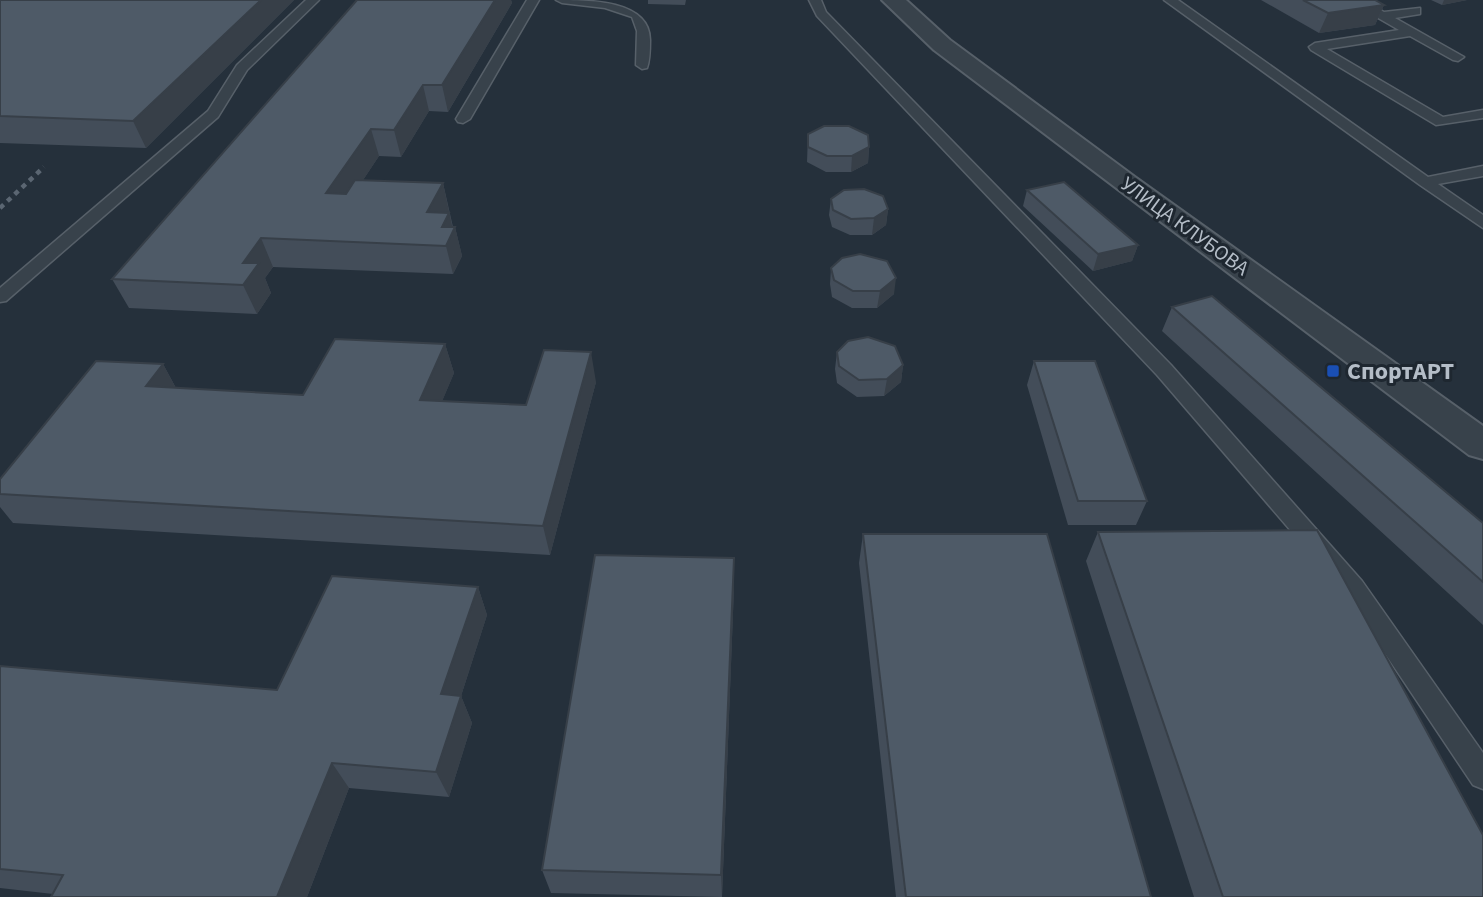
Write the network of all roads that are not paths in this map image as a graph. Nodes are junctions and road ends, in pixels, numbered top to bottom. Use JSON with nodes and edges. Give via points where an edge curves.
{"nodes":[{"id":1,"x":313,"y":0,"type":"edge"},
{"id":2,"x":533,"y":0,"type":"edge"},
{"id":3,"x":562,"y":0,"type":"edge"},
{"id":4,"x":816,"y":0,"type":"edge"},
{"id":5,"x":893,"y":0,"type":"edge"},
{"id":6,"x":1170,"y":0,"type":"edge"},
{"id":7,"x":1353,"y":0,"type":"edge"},
{"id":8,"x":1416,"y":11,"type":"dead end"},
{"id":9,"x":1383,"y":16,"type":"junction"},
{"id":10,"x":1411,"y":32,"type":"junction"},
{"id":11,"x":1458,"y":57,"type":"dead end"},
{"id":12,"x":642,"y":65,"type":"dead end"},
{"id":13,"x":1483,"y":114,"type":"edge"},
{"id":14,"x":463,"y":119,"type":"dead end"},
{"id":15,"x":1483,"y":171,"type":"edge"},
{"id":16,"x":1425,"y":182,"type":"junction"},
{"id":17,"x":1483,"y":223,"type":"edge"},
{"id":18,"x":0,"y":297,"type":"edge"},
{"id":19,"x":1483,"y":445,"type":"edge"},
{"id":20,"x":1483,"y":776,"type":"edge"}],
"edges":[{"from":1,"to":18,"type":"lane","via":[[242,68],[213,114]]},
{"from":2,"to":14,"type":"lane"},
{"from":3,"to":12,"type":"lane","via":[[620,7],[636,14],[642,23]]},
{"from":4,"to":20,"type":"lane","via":[[821,13],[1164,370],[1354,588]]},
{"from":5,"to":19,"type":"street","name":"УЛИЦА КЛУБОВА","via":[[942,45]]},
{"from":6,"to":16,"type":"lane"},
{"from":7,"to":9,"type":"lane"},
{"from":8,"to":9,"type":"lane"},
{"from":9,"to":10,"type":"lane"},
{"from":10,"to":11,"type":"lane"},
{"from":10,"to":13,"type":"lane","via":[[1315,47],[1441,122]]},
{"from":15,"to":16,"type":"lane"},
{"from":16,"to":17,"type":"lane"}]}
